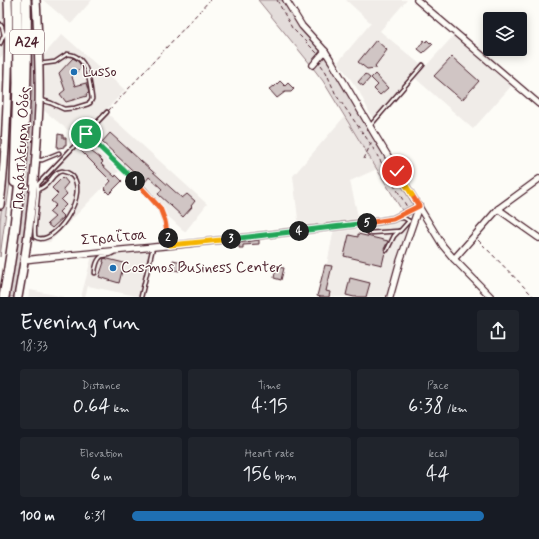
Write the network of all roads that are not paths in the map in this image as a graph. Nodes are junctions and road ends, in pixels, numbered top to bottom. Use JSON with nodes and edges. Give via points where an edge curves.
{"nodes":[{"id":1,"x":8,"y":0,"type":"edge"},
{"id":2,"x":17,"y":0,"type":"edge"},
{"id":3,"x":26,"y":0,"type":"edge"},
{"id":4,"x":36,"y":0,"type":"edge"},
{"id":5,"x":286,"y":0,"type":"edge"},
{"id":6,"x":417,"y":0,"type":"edge"},
{"id":7,"x":0,"y":24,"type":"edge"},
{"id":8,"x":9,"y":28,"type":"junction"},
{"id":9,"x":4,"y":35,"type":"junction"},
{"id":10,"x":0,"y":44,"type":"edge"},
{"id":11,"x":325,"y":52,"type":"junction"},
{"id":12,"x":39,"y":64,"type":"junction"},
{"id":13,"x":314,"y":65,"type":"dead end"},
{"id":14,"x":423,"y":66,"type":"dead end"},
{"id":15,"x":39,"y":100,"type":"junction"},
{"id":16,"x":539,"y":104,"type":"edge"},
{"id":17,"x":107,"y":112,"type":"road end"},
{"id":18,"x":370,"y":126,"type":"junction"},
{"id":19,"x":86,"y":134,"type":"junction"},
{"id":20,"x":59,"y":153,"type":"dead end"},
{"id":21,"x":36,"y":160,"type":"junction"},
{"id":22,"x":539,"y":179,"type":"edge"},
{"id":23,"x":37,"y":187,"type":"junction"},
{"id":24,"x":0,"y":205,"type":"edge"},
{"id":25,"x":419,"y":206,"type":"junction"},
{"id":26,"x":498,"y":209,"type":"junction"},
{"id":27,"x":393,"y":219,"type":"junction"},
{"id":28,"x":411,"y":223,"type":"junction"},
{"id":29,"x":400,"y":230,"type":"junction"},
{"id":30,"x":369,"y":233,"type":"dead end"},
{"id":31,"x":539,"y":238,"type":"edge"},
{"id":32,"x":170,"y":245,"type":"junction"},
{"id":33,"x":154,"y":247,"type":"junction"},
{"id":34,"x":113,"y":250,"type":"junction"},
{"id":35,"x":387,"y":250,"type":"dead end"},
{"id":36,"x":454,"y":259,"type":"junction"},
{"id":37,"x":24,"y":260,"type":"junction"},
{"id":38,"x":95,"y":273,"type":"dead end"},
{"id":39,"x":0,"y":290,"type":"edge"},
{"id":40,"x":4,"y":297,"type":"edge"},
{"id":41,"x":18,"y":297,"type":"edge"},
{"id":42,"x":141,"y":297,"type":"edge"},
{"id":43,"x":390,"y":297,"type":"edge"},
{"id":44,"x":491,"y":297,"type":"edge"}],
"edges":[{"from":1,"to":8,"type":"street","name":"Παράπλευρη Οδός"},
{"from":2,"to":39,"type":"highway","number":"Α24","via":[[15,176]]},
{"from":3,"to":40,"type":"highway","number":"Α24","via":[[27,77],[23,154],[13,245]]},
{"from":4,"to":12,"type":"street","name":"Παράπλευρη Οδός"},
{"from":5,"to":11,"type":"street","via":[[302,26]]},
{"from":6,"to":16,"type":"street"},
{"from":7,"to":9,"type":"lane"},
{"from":8,"to":9,"type":"lane"},
{"from":8,"to":24,"type":"street","name":"Παράπλευρη Οδός"},
{"from":9,"to":10,"type":"lane"},
{"from":11,"to":13,"type":"street"},
{"from":11,"to":18,"type":"street"},
{"from":12,"to":15,"type":"street","name":"Παράπλευρη Οδός"},
{"from":12,"to":15,"type":"lane","via":[[54,62],[67,54],[74,55],[86,67],[92,99],[88,104],[68,109]]},
{"from":14,"to":18,"type":"lane"},
{"from":15,"to":21,"type":"street","name":"Παράπλευρη Οδός"},
{"from":17,"to":19,"type":"lane"},
{"from":18,"to":25,"type":"street"},
{"from":19,"to":23,"type":"lane"},
{"from":19,"to":32,"type":"lane","via":[[144,189],[160,208]]},
{"from":20,"to":21,"type":"lane"},
{"from":21,"to":23,"type":"street","name":"Παράπλευρη Οδός"},
{"from":22,"to":26,"type":"street"},
{"from":23,"to":23,"type":"lane","via":[[39,196],[34,227],[35,237],[40,239],[49,237],[69,214],[76,200],[78,185],[72,175],[62,171],[46,186]]},
{"from":23,"to":37,"type":"street","name":"Παράπλευρη Οδός"},
{"from":25,"to":27,"type":"street","name":"Στραΐτσα"},
{"from":25,"to":28,"type":"street"},
{"from":25,"to":36,"type":"street","via":[[443,246]]},
{"from":26,"to":31,"type":"street"},
{"from":26,"to":36,"type":"street"},
{"from":27,"to":28,"type":"lane","via":[[404,218]]},
{"from":27,"to":32,"type":"street","name":"Στραΐτσα"},
{"from":28,"to":29,"type":"lane"},
{"from":28,"to":43,"type":"street"},
{"from":29,"to":30,"type":"lane"},
{"from":29,"to":35,"type":"lane"},
{"from":32,"to":33,"type":"street","name":"Στραΐτσα"},
{"from":33,"to":34,"type":"street","name":"Στραΐτσα"},
{"from":33,"to":42,"type":"lane"},
{"from":34,"to":37,"type":"street","name":"Στραΐτσα"},
{"from":34,"to":38,"type":"lane","via":[[110,255],[102,256]]},
{"from":36,"to":44,"type":"street"},
{"from":37,"to":41,"type":"street","name":"Παράπλευρη Οδός"}]}
